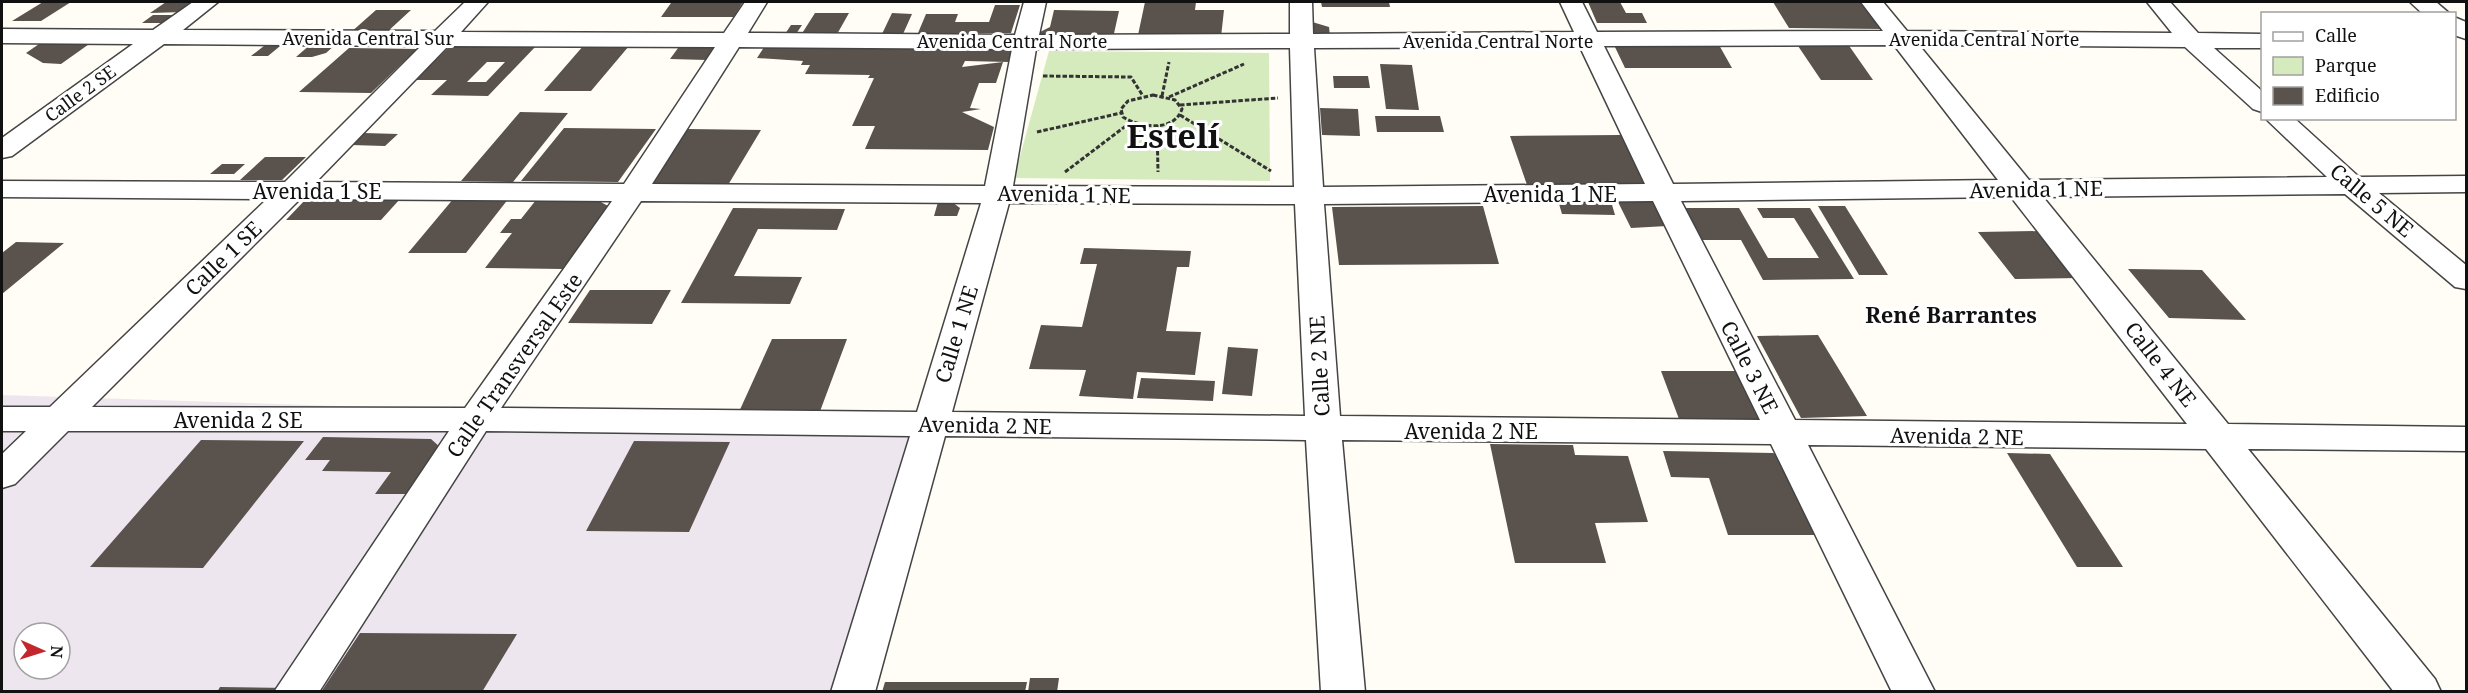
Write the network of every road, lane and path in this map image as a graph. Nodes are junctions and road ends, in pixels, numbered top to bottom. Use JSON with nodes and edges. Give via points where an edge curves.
{"nodes":[{"id":1,"x":207,"y":2,"type":"edge"},
{"id":2,"x":477,"y":2,"type":"edge"},
{"id":3,"x":756,"y":2,"type":"edge"},
{"id":4,"x":1035,"y":2,"type":"edge"},
{"id":5,"x":1301,"y":2,"type":"edge"},
{"id":6,"x":1571,"y":2,"type":"edge"},
{"id":7,"x":1872,"y":2,"type":"edge"},
{"id":8,"x":2158,"y":2,"type":"edge"},
{"id":9,"x":2421,"y":2,"type":"edge"},
{"id":10,"x":2436,"y":12,"type":"edge"},
{"id":11,"x":2,"y":36,"type":"edge"},
{"id":12,"x":158,"y":37,"type":"junction"},
{"id":13,"x":441,"y":38,"type":"junction"},
{"id":14,"x":1902,"y":38,"type":"junction"},
{"id":15,"x":734,"y":39,"type":"junction"},
{"id":16,"x":2191,"y":40,"type":"junction"},
{"id":17,"x":1173,"y":41,"type":"junction"},
{"id":18,"x":1301,"y":41,"type":"junction"},
{"id":19,"x":1591,"y":41,"type":"junction"},
{"id":20,"x":2261,"y":41,"type":"edge"},
{"id":21,"x":1025,"y":42,"type":"junction"},
{"id":22,"x":1271,"y":42,"type":"junction"},
{"id":23,"x":1021,"y":76,"type":"junction"},
{"id":24,"x":1143,"y":96,"type":"junction"},
{"id":25,"x":1162,"y":96,"type":"junction"},
{"id":26,"x":1303,"y":96,"type":"junction"},
{"id":27,"x":1168,"y":98,"type":"junction"},
{"id":28,"x":2261,"y":103,"type":"edge"},
{"id":29,"x":1180,"y":105,"type":"junction"},
{"id":30,"x":1121,"y":113,"type":"junction"},
{"id":31,"x":1180,"y":115,"type":"junction"},
{"id":32,"x":2280,"y":120,"type":"edge"},
{"id":33,"x":1131,"y":122,"type":"junction"},
{"id":34,"x":1157,"y":125,"type":"junction"},
{"id":35,"x":1007,"y":138,"type":"junction"},
{"id":36,"x":2,"y":150,"type":"edge"},
{"id":37,"x":2466,"y":184,"type":"edge"},
{"id":38,"x":2353,"y":186,"type":"junction"},
{"id":39,"x":2,"y":189,"type":"edge"},
{"id":40,"x":2023,"y":189,"type":"junction"},
{"id":41,"x":292,"y":191,"type":"junction"},
{"id":42,"x":633,"y":192,"type":"junction"},
{"id":43,"x":998,"y":193,"type":"junction"},
{"id":44,"x":1037,"y":193,"type":"junction"},
{"id":45,"x":1663,"y":193,"type":"junction"},
{"id":46,"x":1159,"y":195,"type":"junction"},
{"id":47,"x":1310,"y":196,"type":"junction"},
{"id":48,"x":2466,"y":280,"type":"edge"},
{"id":49,"x":2,"y":419,"type":"edge"},
{"id":50,"x":57,"y":420,"type":"junction"},
{"id":51,"x":475,"y":420,"type":"junction"},
{"id":52,"x":928,"y":425,"type":"junction"},
{"id":53,"x":1323,"y":429,"type":"junction"},
{"id":54,"x":1784,"y":433,"type":"junction"},
{"id":55,"x":2220,"y":439,"type":"junction"},
{"id":56,"x":2466,"y":439,"type":"edge"},
{"id":57,"x":2,"y":475,"type":"edge"},
{"id":58,"x":295,"y":692,"type":"edge"},
{"id":59,"x":853,"y":692,"type":"edge"},
{"id":60,"x":1343,"y":692,"type":"edge"},
{"id":61,"x":1914,"y":692,"type":"edge"},
{"id":62,"x":2420,"y":692,"type":"edge"}],
"edges":[{"from":1,"to":12,"type":"street","name":"Calle 2 SE"},
{"from":2,"to":13,"type":"street","name":"Calle 1 SE"},
{"from":3,"to":15,"type":"street","name":"Calle Transversal Este"},
{"from":4,"to":21,"type":"street","name":"Calle 1 NE"},
{"from":5,"to":18,"type":"street","name":"Calle 2 NE"},
{"from":6,"to":19,"type":"street","name":"Calle 3 NE"},
{"from":7,"to":14,"type":"street","name":"Calle 4 NE"},
{"from":8,"to":16,"type":"street"},
{"from":9,"to":10,"type":"street"},
{"from":11,"to":12,"type":"street","name":"Avenida Central Sur"},
{"from":12,"to":13,"type":"street","name":"Avenida Central Sur"},
{"from":12,"to":36,"type":"street","name":"Calle 2 SE"},
{"from":13,"to":15,"type":"street","name":"Avenida Central Sur"},
{"from":13,"to":41,"type":"street","name":"Calle 1 SE"},
{"from":14,"to":16,"type":"street","name":"Avenida Central Norte"},
{"from":14,"to":19,"type":"street","name":"Avenida Central Norte"},
{"from":14,"to":40,"type":"street","name":"Calle 4 NE"},
{"from":15,"to":21,"type":"street","name":"Avenida Central Norte"},
{"from":15,"to":42,"type":"street","name":"Calle Transversal Este"},
{"from":16,"to":20,"type":"street","name":"Avenida Central Norte"},
{"from":16,"to":28,"type":"street"},
{"from":17,"to":21,"type":"street","name":"Avenida Central Norte"},
{"from":17,"to":22,"type":"street","name":"Avenida Central Norte"},
{"from":17,"to":25,"type":"path"},
{"from":18,"to":19,"type":"street","name":"Avenida Central Norte"},
{"from":18,"to":22,"type":"street","name":"Avenida Central Norte"},
{"from":18,"to":26,"type":"street","name":"Calle 2 NE"},
{"from":19,"to":45,"type":"street","name":"Calle 3 NE"},
{"from":21,"to":23,"type":"street","name":"Calle 1 NE"},
{"from":22,"to":27,"type":"path","via":[[1269,53]]},
{"from":23,"to":24,"type":"path","via":[[1131,77]]},
{"from":23,"to":35,"type":"street","name":"Calle 1 NE"},
{"from":24,"to":25,"type":"path"},
{"from":24,"to":30,"type":"path","via":[[1128,101]]},
{"from":25,"to":27,"type":"path"},
{"from":26,"to":29,"type":"path"},
{"from":26,"to":47,"type":"street","name":"Calle 2 NE"},
{"from":27,"to":29,"type":"path"},
{"from":29,"to":31,"type":"path"},
{"from":30,"to":33,"type":"path"},
{"from":30,"to":35,"type":"path"},
{"from":31,"to":34,"type":"path"},
{"from":31,"to":47,"type":"path"},
{"from":32,"to":38,"type":"street","name":"Calle 5 NE"},
{"from":33,"to":34,"type":"path"},
{"from":33,"to":44,"type":"path"},
{"from":34,"to":46,"type":"path"},
{"from":35,"to":43,"type":"street","name":"Calle 1 NE"},
{"from":37,"to":38,"type":"street","name":"Avenida 1 NE"},
{"from":38,"to":40,"type":"street","name":"Avenida 1 NE"},
{"from":38,"to":48,"type":"street","name":"Calle 5 NE"},
{"from":39,"to":41,"type":"street","name":"Avenida 1 SE"},
{"from":40,"to":45,"type":"street","name":"Avenida 1 NE"},
{"from":40,"to":55,"type":"street","name":"Calle 4 NE"},
{"from":41,"to":42,"type":"street","name":"Avenida 1 SE"},
{"from":41,"to":50,"type":"street","name":"Calle 1 SE"},
{"from":42,"to":43,"type":"street","name":"Avenida 1 NE"},
{"from":42,"to":51,"type":"street","name":"Calle Transversal Este"},
{"from":43,"to":44,"type":"street","name":"Avenida 1 NE"},
{"from":43,"to":52,"type":"street","name":"Calle 1 NE"},
{"from":44,"to":46,"type":"street","name":"Avenida 1 NE"},
{"from":45,"to":47,"type":"street","name":"Avenida 1 NE"},
{"from":45,"to":54,"type":"street","name":"Calle 3 NE"},
{"from":46,"to":47,"type":"street","name":"Avenida 1 NE"},
{"from":47,"to":53,"type":"street","name":"Calle 2 NE"},
{"from":49,"to":50,"type":"street","name":"Avenida 2 SE"},
{"from":50,"to":51,"type":"street","name":"Avenida 2 SE"},
{"from":50,"to":57,"type":"street","name":"Calle 1 SE"},
{"from":51,"to":52,"type":"street","name":"Avenida 2 NE"},
{"from":51,"to":58,"type":"street","name":"Calle Transversal Este"},
{"from":52,"to":53,"type":"street","name":"Avenida 2 NE"},
{"from":52,"to":59,"type":"street","name":"Calle 1 NE"},
{"from":53,"to":54,"type":"street","name":"Avenida 2 NE"},
{"from":53,"to":60,"type":"street","name":"Calle 2 NE"},
{"from":54,"to":55,"type":"street","name":"Avenida 2 NE"},
{"from":54,"to":61,"type":"street","name":"Calle 3 NE"},
{"from":55,"to":56,"type":"street","name":"Avenida 2 NE"},
{"from":55,"to":62,"type":"street","name":"Calle 4 NE"}]}
